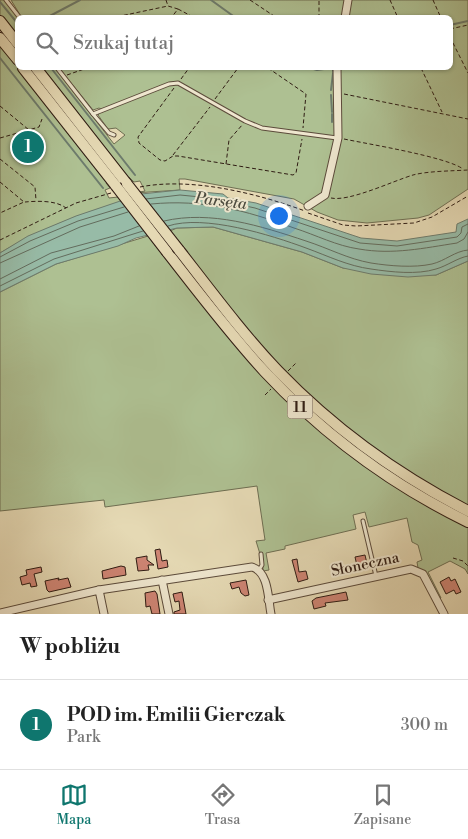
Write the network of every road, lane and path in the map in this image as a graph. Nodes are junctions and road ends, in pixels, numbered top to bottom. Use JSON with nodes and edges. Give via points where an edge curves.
{"nodes":[{"id":1,"x":6,"y":0,"type":"edge"},
{"id":2,"x":166,"y":0,"type":"edge"},
{"id":3,"x":250,"y":0,"type":"edge"},
{"id":4,"x":319,"y":0,"type":"edge"},
{"id":5,"x":348,"y":0,"type":"edge"},
{"id":6,"x":390,"y":0,"type":"edge"},
{"id":7,"x":433,"y":0,"type":"edge"},
{"id":8,"x":168,"y":6,"type":"junction"},
{"id":9,"x":178,"y":8,"type":"junction"},
{"id":10,"x":18,"y":15,"type":"edge"},
{"id":11,"x":125,"y":15,"type":"edge"},
{"id":12,"x":173,"y":15,"type":"edge"},
{"id":13,"x":189,"y":15,"type":"edge"},
{"id":14,"x":272,"y":15,"type":"edge"},
{"id":15,"x":319,"y":15,"type":"edge"},
{"id":16,"x":346,"y":15,"type":"edge"},
{"id":17,"x":397,"y":15,"type":"edge"},
{"id":18,"x":440,"y":15,"type":"edge"},
{"id":19,"x":0,"y":21,"type":"edge"},
{"id":20,"x":468,"y":25,"type":"edge"},
{"id":21,"x":453,"y":28,"type":"edge"},
{"id":22,"x":0,"y":38,"type":"edge"},
{"id":23,"x":15,"y":40,"type":"edge"},
{"id":24,"x":453,"y":43,"type":"edge"},
{"id":25,"x":15,"y":56,"type":"edge"},
{"id":26,"x":25,"y":70,"type":"edge"},
{"id":27,"x":38,"y":70,"type":"edge"},
{"id":28,"x":59,"y":70,"type":"edge"},
{"id":29,"x":81,"y":70,"type":"edge"},
{"id":30,"x":188,"y":70,"type":"edge"},
{"id":31,"x":237,"y":70,"type":"edge"},
{"id":32,"x":271,"y":70,"type":"edge"},
{"id":33,"x":337,"y":70,"type":"edge"},
{"id":34,"x":423,"y":70,"type":"edge"},
{"id":35,"x":468,"y":73,"type":"edge"},
{"id":36,"x":64,"y":76,"type":"junction"},
{"id":37,"x":178,"y":83,"type":"junction"},
{"id":38,"x":336,"y":92,"type":"junction"},
{"id":39,"x":213,"y":103,"type":"junction"},
{"id":40,"x":0,"y":106,"type":"edge"},
{"id":41,"x":93,"y":114,"type":"junction"},
{"id":42,"x":443,"y":114,"type":"junction"},
{"id":43,"x":42,"y":119,"type":"dead end"},
{"id":44,"x":468,"y":119,"type":"edge"},
{"id":45,"x":245,"y":121,"type":"junction"},
{"id":46,"x":29,"y":130,"type":"junction"},
{"id":47,"x":304,"y":134,"type":"junction"},
{"id":48,"x":114,"y":135,"type":"dead end"},
{"id":49,"x":0,"y":138,"type":"edge"},
{"id":50,"x":338,"y":138,"type":"junction"},
{"id":51,"x":173,"y":156,"type":"junction"},
{"id":52,"x":0,"y":158,"type":"edge"},
{"id":53,"x":226,"y":164,"type":"junction"},
{"id":54,"x":463,"y":170,"type":"junction"},
{"id":55,"x":468,"y":170,"type":"edge"},
{"id":56,"x":0,"y":182,"type":"edge"},
{"id":57,"x":171,"y":184,"type":"dead end"},
{"id":58,"x":85,"y":194,"type":"dead end"},
{"id":59,"x":325,"y":195,"type":"junction"},
{"id":60,"x":98,"y":196,"type":"dead end"},
{"id":61,"x":468,"y":196,"type":"edge"},
{"id":62,"x":87,"y":198,"type":"junction"},
{"id":63,"x":36,"y":200,"type":"junction"},
{"id":64,"x":24,"y":202,"type":"junction"},
{"id":65,"x":308,"y":206,"type":"dead end"},
{"id":66,"x":66,"y":208,"type":"junction"},
{"id":67,"x":0,"y":213,"type":"edge"},
{"id":68,"x":0,"y":240,"type":"edge"},
{"id":69,"x":296,"y":363,"type":"dead end"},
{"id":70,"x":288,"y":372,"type":"dead end"},
{"id":71,"x":271,"y":388,"type":"dead end"},
{"id":72,"x":265,"y":395,"type":"dead end"},
{"id":73,"x":468,"y":511,"type":"edge"},
{"id":74,"x":363,"y":521,"type":"dead end"},
{"id":75,"x":468,"y":522,"type":"edge"},
{"id":76,"x":261,"y":554,"type":"dead end"},
{"id":77,"x":453,"y":558,"type":"dead end"},
{"id":78,"x":468,"y":566,"type":"edge"},
{"id":79,"x":259,"y":570,"type":"junction"},
{"id":80,"x":376,"y":576,"type":"junction"},
{"id":81,"x":162,"y":580,"type":"junction"},
{"id":82,"x":99,"y":590,"type":"junction"},
{"id":83,"x":268,"y":600,"type":"junction"},
{"id":84,"x":0,"y":613,"type":"edge"},
{"id":85,"x":104,"y":614,"type":"edge"},
{"id":86,"x":169,"y":614,"type":"edge"},
{"id":87,"x":271,"y":614,"type":"edge"},
{"id":88,"x":444,"y":614,"type":"edge"}],
"edges":[{"from":1,"to":10,"type":"lane"},
{"from":2,"to":8,"type":"path"},
{"from":3,"to":14,"type":"path"},
{"from":4,"to":15,"type":"path"},
{"from":5,"to":16,"type":"street"},
{"from":6,"to":17,"type":"path"},
{"from":7,"to":18,"type":"path"},
{"from":8,"to":9,"type":"path"},
{"from":8,"to":11,"type":"path"},
{"from":9,"to":12,"type":"path"},
{"from":9,"to":13,"type":"path"},
{"from":19,"to":23,"type":"main road"},
{"from":20,"to":21,"type":"path"},
{"from":22,"to":25,"type":"main road"},
{"from":24,"to":35,"type":"path"},
{"from":26,"to":75,"type":"main road","number":"11","bridge":true,"via":[[250,355],[302,409],[369,463]]},
{"from":27,"to":73,"type":"main road","number":"11","bridge":true,"via":[[257,348],[316,407],[387,463]]},
{"from":28,"to":36,"type":"lane"},
{"from":29,"to":36,"type":"path"},
{"from":30,"to":37,"type":"path"},
{"from":31,"to":39,"type":"path"},
{"from":32,"to":47,"type":"path","via":[[306,94]]},
{"from":33,"to":38,"type":"street"},
{"from":34,"to":42,"type":"path"},
{"from":36,"to":41,"type":"lane"},
{"from":37,"to":39,"type":"lane"},
{"from":37,"to":41,"type":"lane"},
{"from":37,"to":51,"type":"path","via":[[138,140],[160,160]]},
{"from":38,"to":42,"type":"path"},
{"from":38,"to":50,"type":"street"},
{"from":39,"to":45,"type":"lane"},
{"from":39,"to":51,"type":"path"},
{"from":40,"to":46,"type":"path"},
{"from":41,"to":48,"type":"lane"},
{"from":42,"to":44,"type":"path"},
{"from":43,"to":46,"type":"path","via":[[39,127]]},
{"from":45,"to":47,"type":"lane","via":[[262,128]]},
{"from":45,"to":53,"type":"path","via":[[229,140]]},
{"from":46,"to":49,"type":"path"},
{"from":47,"to":50,"type":"lane"},
{"from":47,"to":53,"type":"path","via":[[296,173],[292,176]]},
{"from":50,"to":54,"type":"path","via":[[428,157]]},
{"from":50,"to":59,"type":"street"},
{"from":51,"to":53,"type":"path"},
{"from":52,"to":63,"type":"path","via":[[35,187]]},
{"from":54,"to":55,"type":"path"},
{"from":54,"to":59,"type":"path","via":[[414,175],[337,200]]},
{"from":56,"to":64,"type":"path"},
{"from":57,"to":61,"type":"path","via":[[243,193],[336,223],[356,226],[422,221]]},
{"from":58,"to":62,"type":"path"},
{"from":59,"to":65,"type":"street"},
{"from":60,"to":62,"type":"path"},
{"from":62,"to":66,"type":"path"},
{"from":63,"to":64,"type":"path"},
{"from":63,"to":66,"type":"path"},
{"from":64,"to":67,"type":"path"},
{"from":66,"to":68,"type":"path"},
{"from":69,"to":70,"type":"path"},
{"from":71,"to":72,"type":"path"},
{"from":74,"to":80,"type":"lane"},
{"from":76,"to":79,"type":"lane"},
{"from":77,"to":78,"type":"path"},
{"from":79,"to":81,"type":"street","via":[[249,567]]},
{"from":79,"to":83,"type":"street","via":[[264,577]]},
{"from":80,"to":83,"type":"street","name":"Słoneczna"},
{"from":80,"to":88,"type":"street","name":"Słoneczna","via":[[406,569],[419,571]]},
{"from":81,"to":82,"type":"street"},
{"from":81,"to":86,"type":"street"},
{"from":82,"to":84,"type":"street"},
{"from":82,"to":85,"type":"street"},
{"from":83,"to":87,"type":"street"}]}
